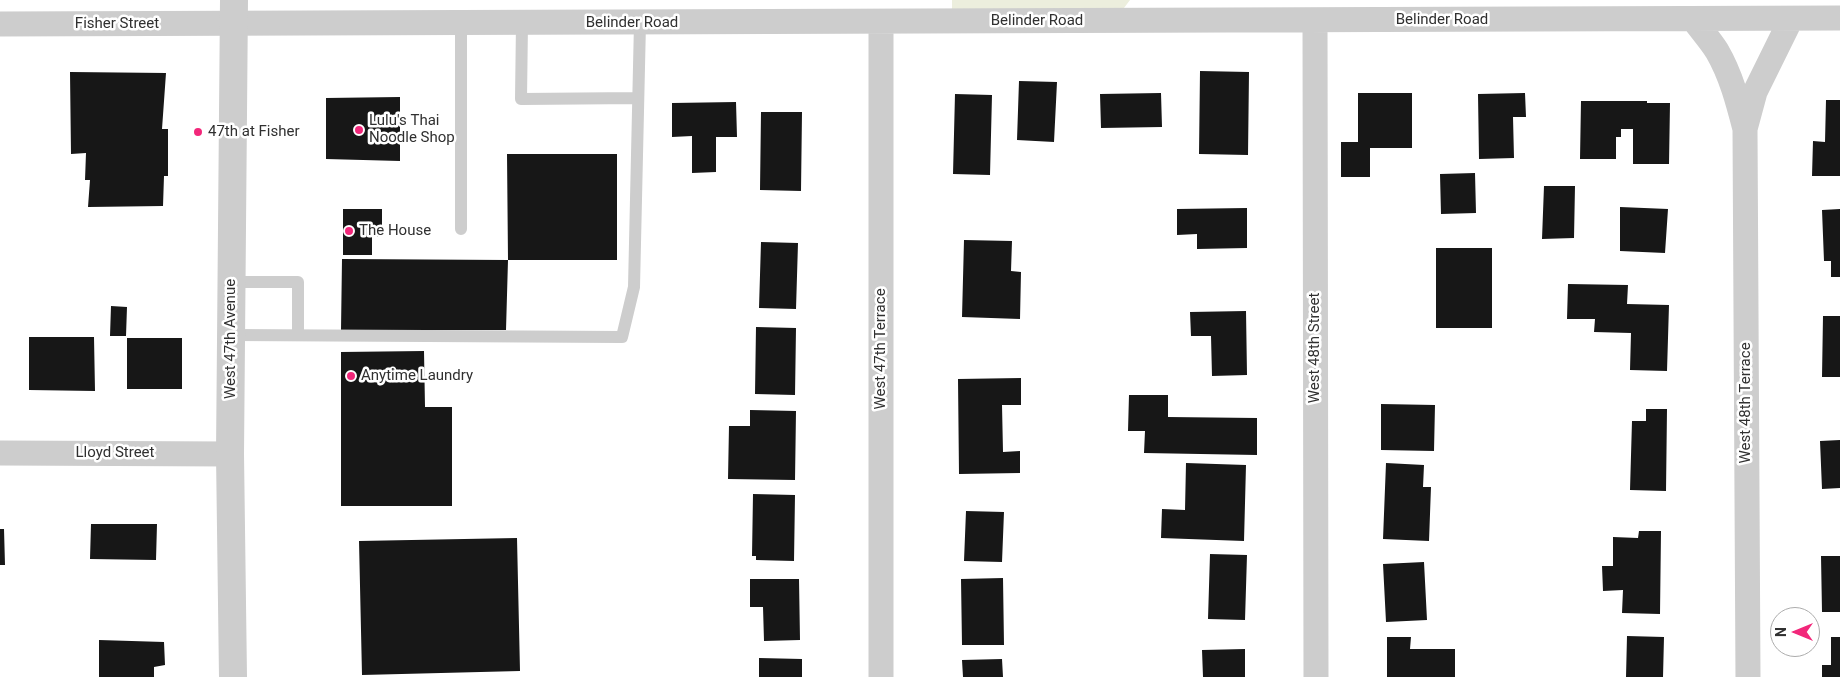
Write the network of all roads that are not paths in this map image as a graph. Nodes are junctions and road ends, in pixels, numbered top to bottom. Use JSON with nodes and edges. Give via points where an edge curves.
{"nodes":[{"id":1,"x":1152,"y":10,"type":"edge"},
{"id":2,"x":234,"y":12,"type":"edge"},
{"id":3,"x":1840,"y":18,"type":"edge"},
{"id":4,"x":1693,"y":19,"type":"junction"},
{"id":5,"x":1791,"y":19,"type":"junction"},
{"id":6,"x":1315,"y":20,"type":"junction"},
{"id":7,"x":880,"y":22,"type":"junction"},
{"id":8,"x":460,"y":23,"type":"junction"},
{"id":9,"x":522,"y":23,"type":"junction"},
{"id":10,"x":640,"y":23,"type":"junction"},
{"id":11,"x":0,"y":24,"type":"edge"},
{"id":12,"x":638,"y":98,"type":"junction"},
{"id":13,"x":1745,"y":128,"type":"junction"},
{"id":14,"x":461,"y":229,"type":"dead end"},
{"id":15,"x":232,"y":282,"type":"junction"},
{"id":16,"x":231,"y":335,"type":"junction"},
{"id":17,"x":298,"y":335,"type":"junction"},
{"id":18,"x":0,"y":453,"type":"edge"},
{"id":19,"x":230,"y":454,"type":"junction"},
{"id":20,"x":233,"y":677,"type":"edge"},
{"id":21,"x":881,"y":677,"type":"edge"},
{"id":22,"x":1316,"y":677,"type":"edge"},
{"id":23,"x":1748,"y":677,"type":"edge"}],
"edges":[{"from":1,"to":6,"type":"street","name":"Belinder Road"},
{"from":1,"to":7,"type":"street","name":"Belinder Road"},
{"from":2,"to":8,"type":"street","name":"Belinder Road"},
{"from":2,"to":11,"type":"street","name":"Fisher Street"},
{"from":2,"to":15,"type":"street","name":"West 47th Avenue"},
{"from":3,"to":5,"type":"street","name":"Belinder Road"},
{"from":4,"to":5,"type":"street","name":"Belinder Road"},
{"from":4,"to":6,"type":"street","name":"Belinder Road"},
{"from":4,"to":13,"type":"street","name":"West 48th Terrace","via":[[1726,68]]},
{"from":5,"to":13,"type":"street","name":"West 48th Terrace","via":[[1755,92]]},
{"from":6,"to":22,"type":"street","name":"West 48th Street"},
{"from":7,"to":10,"type":"street","name":"Belinder Road"},
{"from":7,"to":21,"type":"street","name":"West 47th Terrace"},
{"from":8,"to":9,"type":"street","name":"Belinder Road"},
{"from":8,"to":14,"type":"lane"},
{"from":9,"to":10,"type":"street","name":"Belinder Road"},
{"from":9,"to":12,"type":"lane","via":[[522,99]]},
{"from":10,"to":12,"type":"lane"},
{"from":12,"to":17,"type":"lane","via":[[634,287],[622,337]]},
{"from":13,"to":23,"type":"street","name":"West 48th Terrace"},
{"from":15,"to":16,"type":"street","name":"West 47th Avenue"},
{"from":15,"to":17,"type":"lane","via":[[298,282]]},
{"from":16,"to":17,"type":"lane"},
{"from":16,"to":19,"type":"street","name":"West 47th Avenue"},
{"from":18,"to":19,"type":"street","name":"Lloyd Street"},
{"from":19,"to":20,"type":"street","name":"West 47th Avenue"}]}
